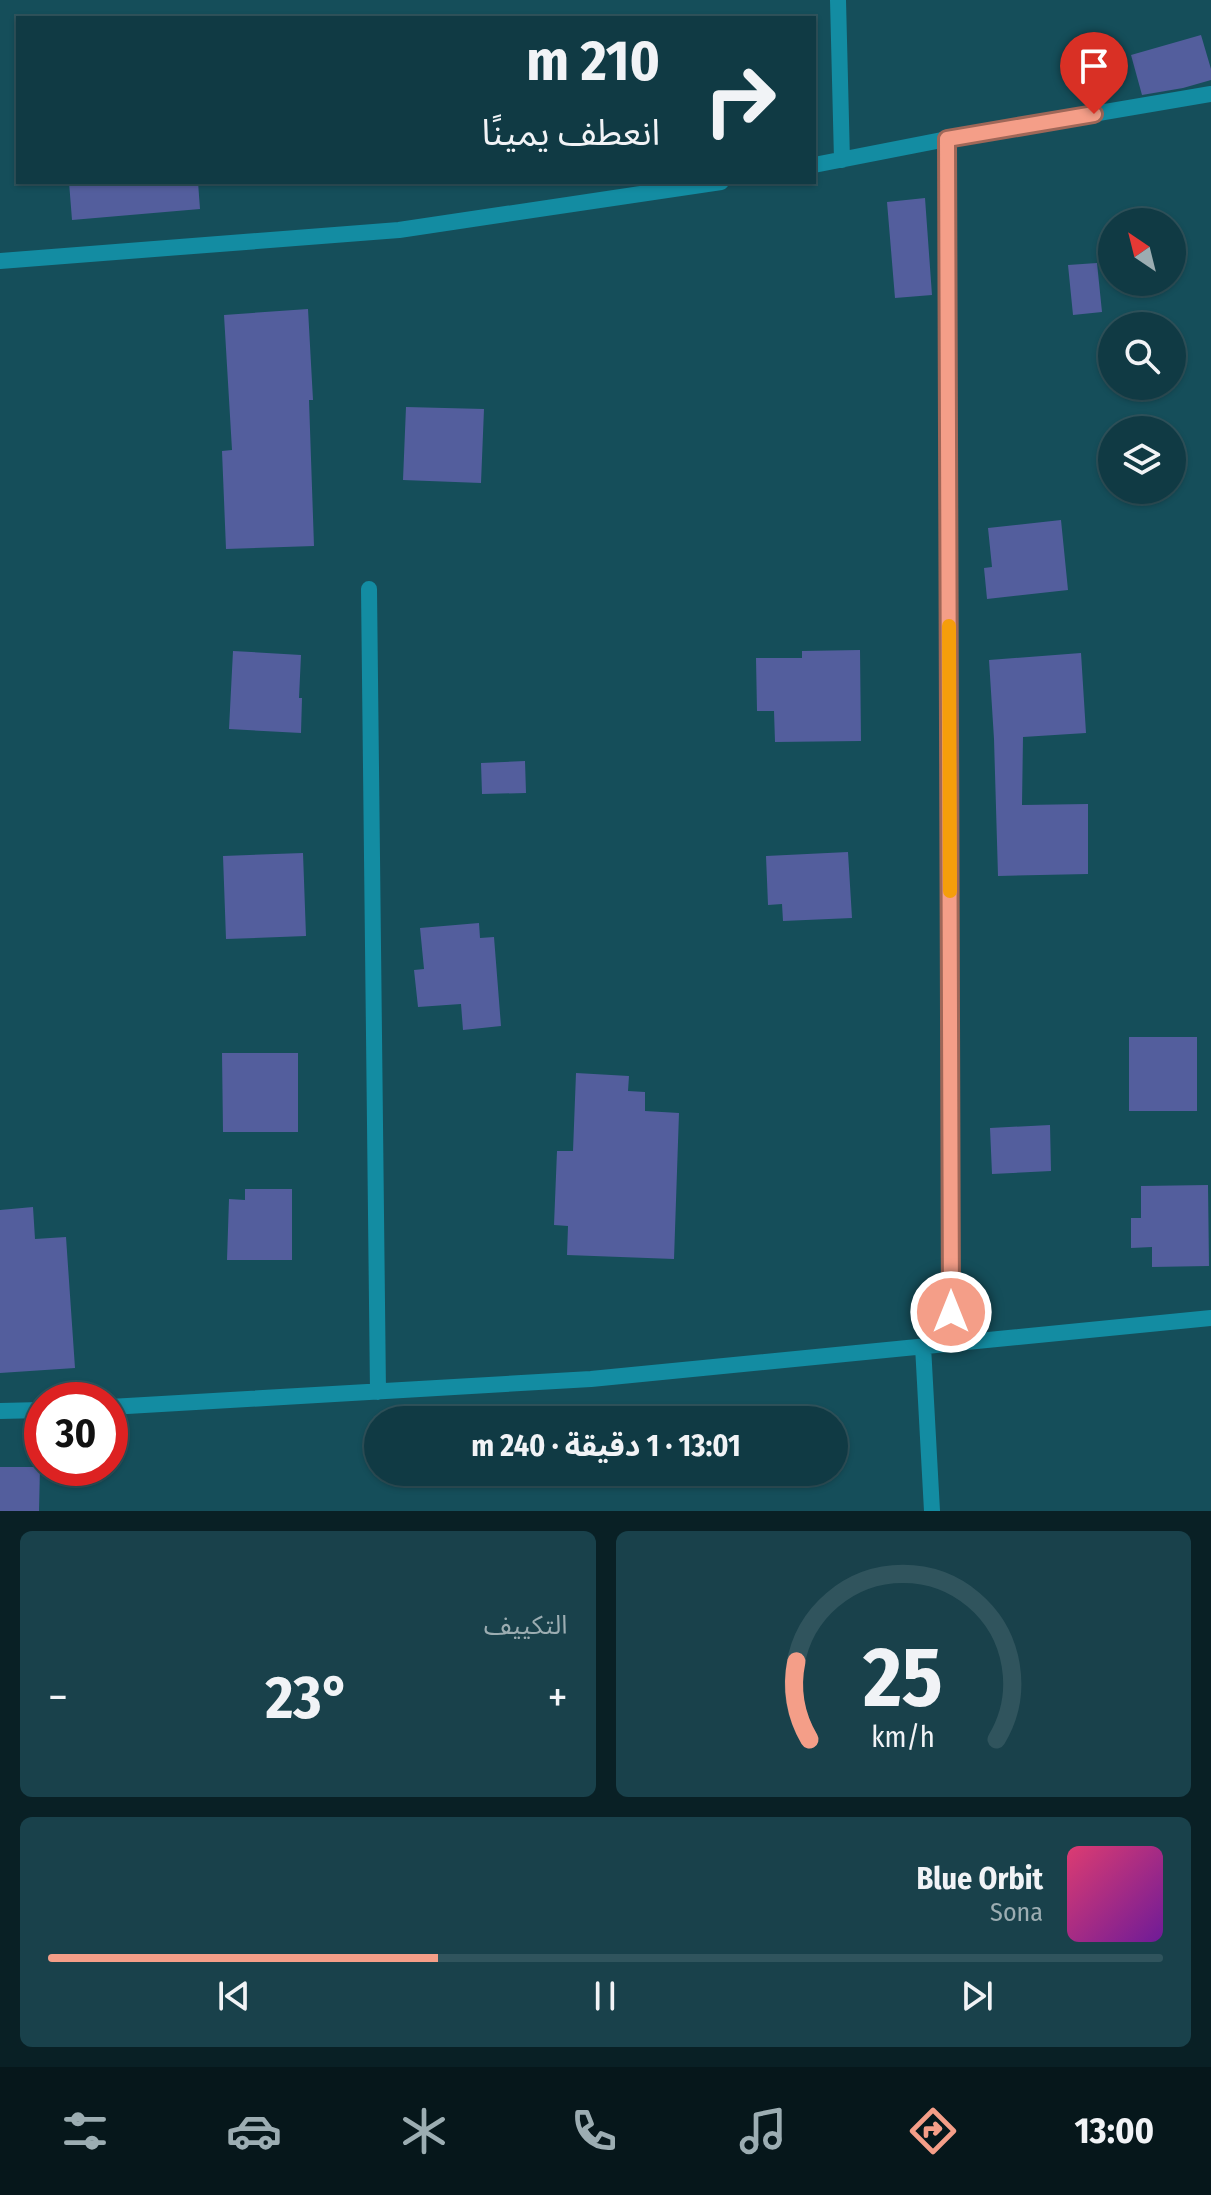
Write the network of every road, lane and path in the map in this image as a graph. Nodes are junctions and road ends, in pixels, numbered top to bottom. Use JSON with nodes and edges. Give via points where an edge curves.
{"nodes":[{"id":1,"x":838,"y":0,"type":"edge"},
{"id":2,"x":1211,"y":94,"type":"edge"},
{"id":3,"x":947,"y":139,"type":"junction"},
{"id":4,"x":842,"y":160,"type":"junction"},
{"id":5,"x":816,"y":165,"type":"edge"},
{"id":6,"x":708,"y":184,"type":"edge"},
{"id":7,"x":0,"y":261,"type":"edge"},
{"id":8,"x":369,"y":589,"type":"dead end"},
{"id":9,"x":1211,"y":1318,"type":"edge"},
{"id":10,"x":951,"y":1344,"type":"junction"},
{"id":11,"x":923,"y":1346,"type":"junction"},
{"id":12,"x":378,"y":1392,"type":"junction"},
{"id":13,"x":128,"y":1406,"type":"edge"},
{"id":14,"x":24,"y":1410,"type":"edge"},
{"id":15,"x":0,"y":1411,"type":"edge"},
{"id":16,"x":932,"y":1511,"type":"edge"}],
"edges":[{"from":1,"to":4,"type":"street"},
{"from":2,"to":3,"type":"street"},
{"from":3,"to":4,"type":"street"},
{"from":3,"to":10,"type":"street"},
{"from":4,"to":5,"type":"street"},
{"from":6,"to":7,"type":"street","via":[[399,230]]},
{"from":8,"to":12,"type":"street"},
{"from":9,"to":10,"type":"street"},
{"from":10,"to":11,"type":"street"},
{"from":11,"to":12,"type":"street","via":[[591,1379]]},
{"from":11,"to":16,"type":"street"},
{"from":12,"to":13,"type":"street"},
{"from":14,"to":15,"type":"street"}]}
